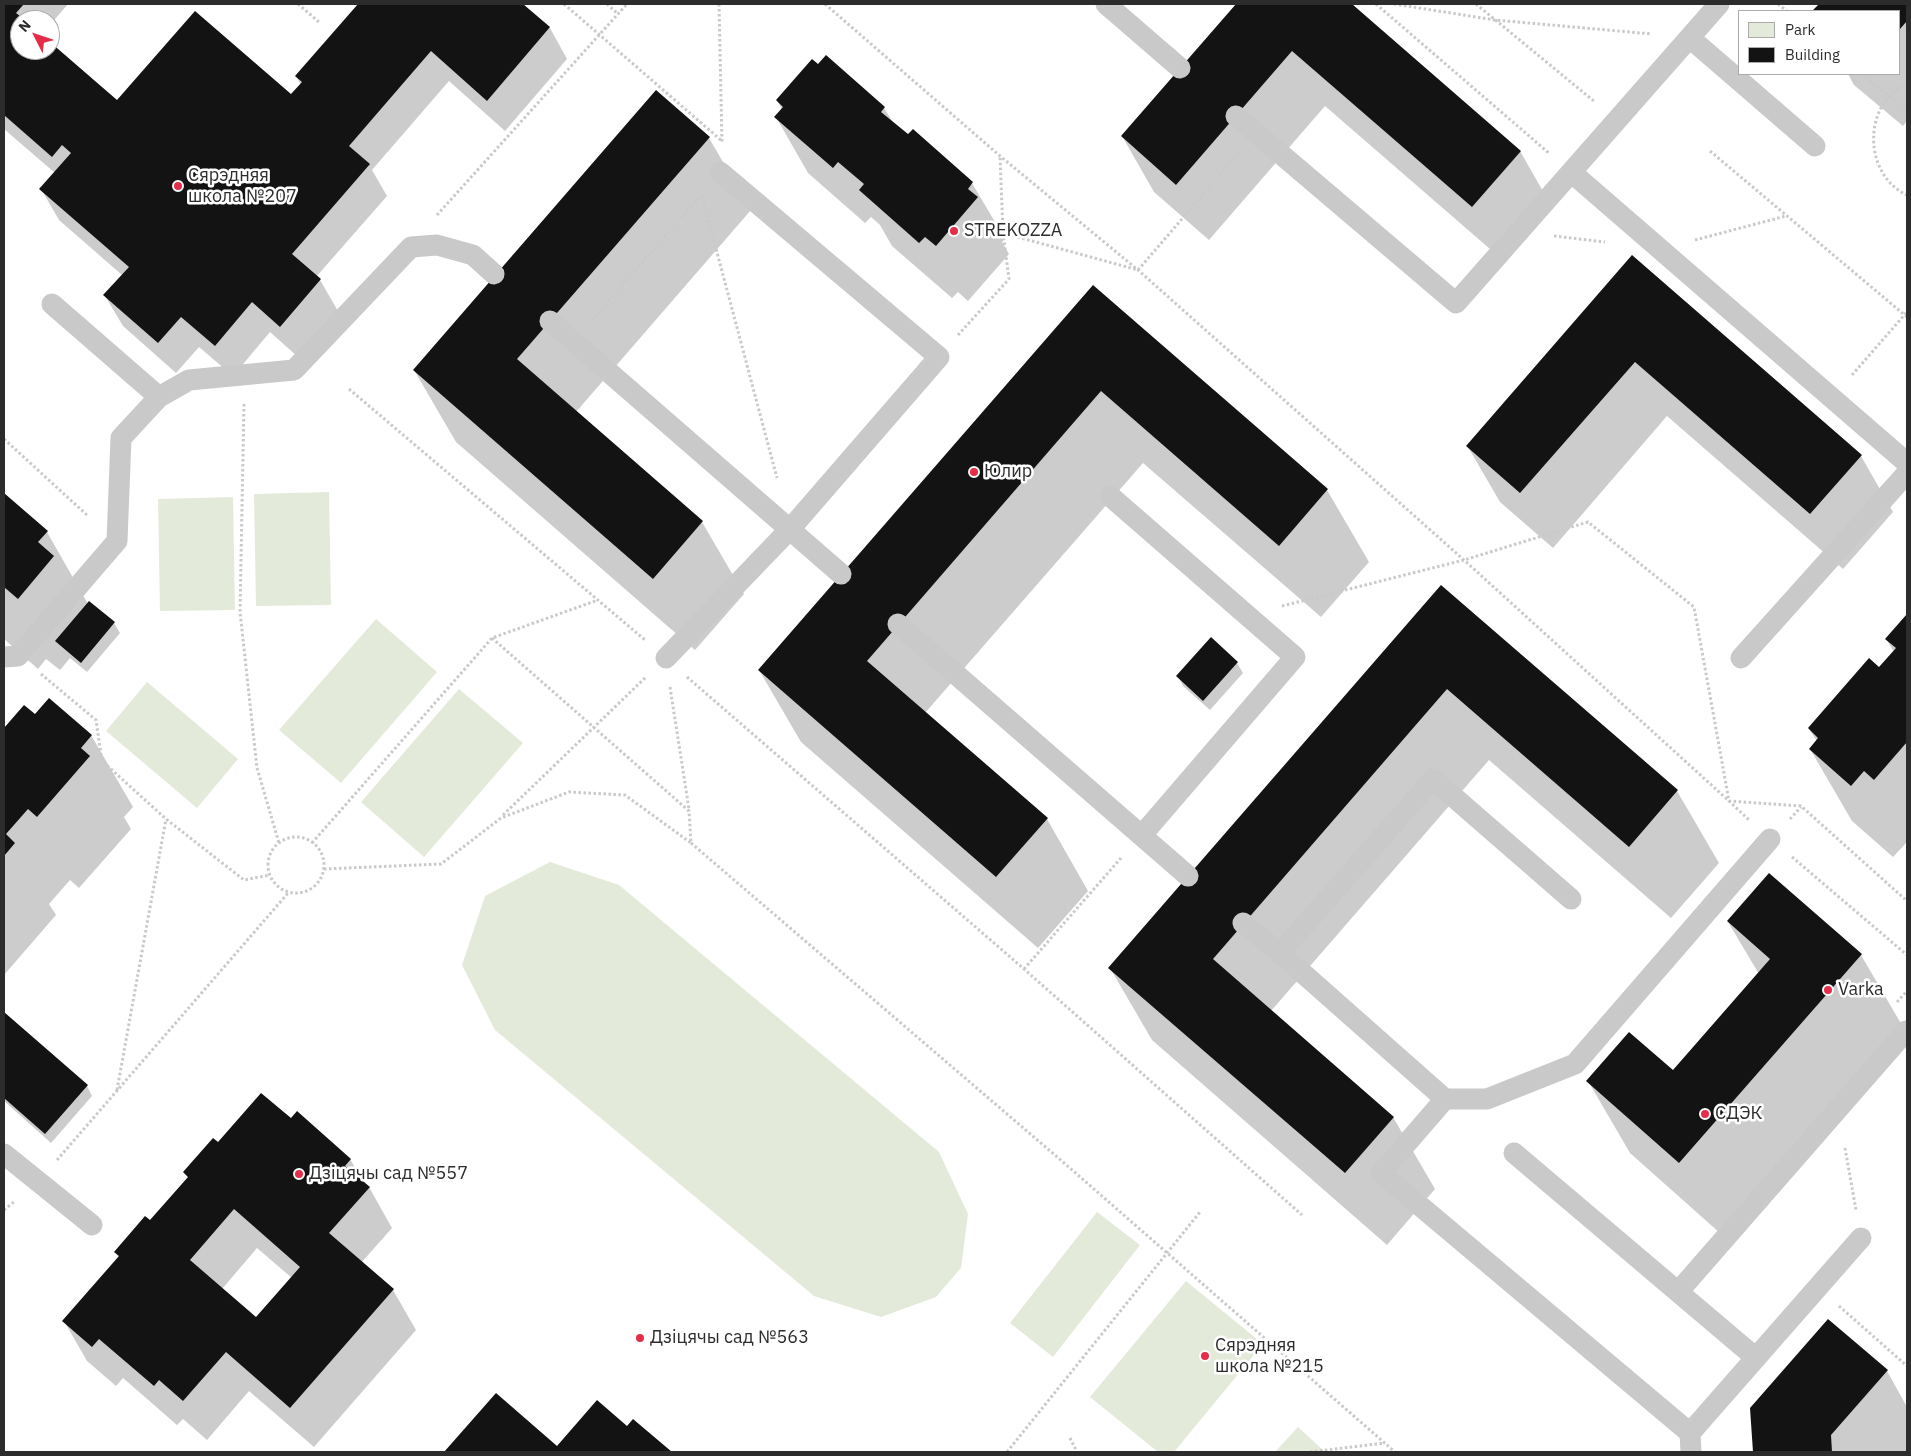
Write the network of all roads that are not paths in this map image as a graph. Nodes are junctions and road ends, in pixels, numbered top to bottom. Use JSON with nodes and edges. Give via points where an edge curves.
{"nodes":[{"id":1,"x":1719,"y":4,"type":"edge"},
{"id":2,"x":1112,"y":5,"type":"edge"},
{"id":3,"x":1690,"y":38,"type":"junction"},
{"id":4,"x":1180,"y":68,"type":"dead end"},
{"id":5,"x":1236,"y":116,"type":"dead end"},
{"id":6,"x":1815,"y":146,"type":"dead end"},
{"id":7,"x":720,"y":172,"type":"road end"},
{"id":8,"x":1571,"y":172,"type":"junction"},
{"id":9,"x":494,"y":274,"type":"dead end"},
{"id":10,"x":52,"y":304,"type":"dead end"},
{"id":11,"x":550,"y":321,"type":"dead end"},
{"id":12,"x":159,"y":397,"type":"junction"},
{"id":13,"x":1907,"y":464,"type":"edge"},
{"id":14,"x":1907,"y":473,"type":"edge"},
{"id":15,"x":1110,"y":496,"type":"dead end"},
{"id":16,"x":790,"y":529,"type":"junction"},
{"id":17,"x":841,"y":574,"type":"dead end"},
{"id":18,"x":898,"y":624,"type":"dead end"},
{"id":19,"x":11,"y":656,"type":"edge"},
{"id":20,"x":666,"y":658,"type":"road end"},
{"id":21,"x":1741,"y":658,"type":"dead end"},
{"id":22,"x":1142,"y":835,"type":"junction"},
{"id":23,"x":1770,"y":839,"type":"road end"},
{"id":24,"x":1188,"y":876,"type":"dead end"},
{"id":25,"x":1571,"y":899,"type":"dead end"},
{"id":26,"x":1243,"y":923,"type":"dead end"},
{"id":27,"x":1280,"y":954,"type":"junction"},
{"id":28,"x":1906,"y":1031,"type":"dead end"},
{"id":29,"x":1445,"y":1099,"type":"junction"},
{"id":30,"x":1514,"y":1153,"type":"dead end"},
{"id":31,"x":4,"y":1154,"type":"edge"},
{"id":32,"x":92,"y":1225,"type":"dead end"},
{"id":33,"x":1861,"y":1238,"type":"dead end"},
{"id":34,"x":1678,"y":1292,"type":"junction"},
{"id":35,"x":1756,"y":1358,"type":"junction"},
{"id":36,"x":1690,"y":1443,"type":"edge"}],
"edges":[{"from":1,"to":3,"type":"lane"},
{"from":2,"to":4,"type":"lane"},
{"from":3,"to":6,"type":"lane"},
{"from":3,"to":8,"type":"lane"},
{"from":5,"to":8,"type":"lane","via":[[1456,303]]},
{"from":7,"to":16,"type":"lane","via":[[939,357]]},
{"from":8,"to":13,"type":"lane"},
{"from":9,"to":12,"type":"lane","via":[[472,256],[437,245],[411,247],[294,370],[189,380]]},
{"from":10,"to":12,"type":"lane"},
{"from":11,"to":16,"type":"lane"},
{"from":12,"to":19,"type":"lane","via":[[121,438],[117,541]]},
{"from":14,"to":21,"type":"lane"},
{"from":15,"to":22,"type":"lane","via":[[1296,658]]},
{"from":16,"to":17,"type":"lane"},
{"from":16,"to":20,"type":"lane"},
{"from":18,"to":22,"type":"lane"},
{"from":22,"to":24,"type":"lane"},
{"from":23,"to":29,"type":"lane","via":[[1575,1064],[1487,1099]]},
{"from":25,"to":27,"type":"lane","via":[[1433,779]]},
{"from":26,"to":27,"type":"lane"},
{"from":27,"to":29,"type":"lane"},
{"from":28,"to":34,"type":"lane"},
{"from":29,"to":36,"type":"lane","via":[[1381,1173]]},
{"from":30,"to":34,"type":"lane"},
{"from":31,"to":32,"type":"lane"},
{"from":33,"to":35,"type":"lane"},
{"from":34,"to":35,"type":"lane"},
{"from":35,"to":36,"type":"lane"}]}
